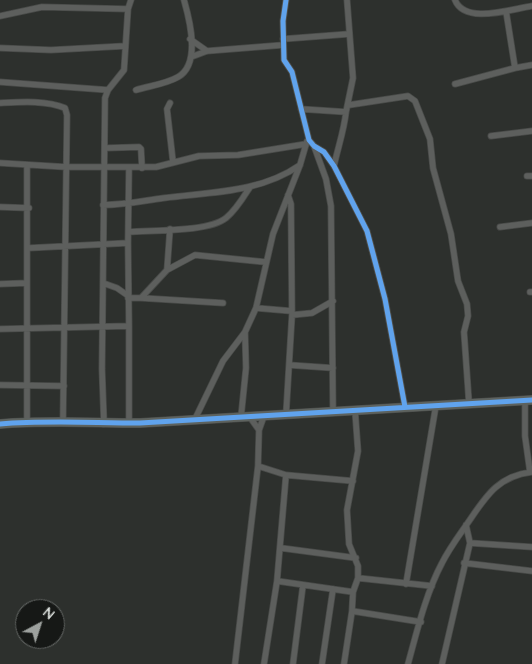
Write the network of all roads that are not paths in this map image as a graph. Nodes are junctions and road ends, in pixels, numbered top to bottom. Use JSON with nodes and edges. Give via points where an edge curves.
{"nodes":[{"id":1,"x":42,"y":0,"type":"edge"},
{"id":2,"x":77,"y":0,"type":"edge"},
{"id":3,"x":184,"y":0,"type":"edge"},
{"id":4,"x":286,"y":0,"type":"edge"},
{"id":5,"x":347,"y":0,"type":"edge"},
{"id":6,"x":455,"y":0,"type":"edge"},
{"id":7,"x":524,"y":0,"type":"edge"},
{"id":8,"x":130,"y":3,"type":"edge"},
{"id":9,"x":532,"y":6,"type":"edge"},
{"id":10,"x":42,"y":7,"type":"junction"},
{"id":11,"x":76,"y":7,"type":"junction"},
{"id":12,"x":524,"y":7,"type":"junction"},
{"id":13,"x":506,"y":10,"type":"junction"},
{"id":14,"x":0,"y":16,"type":"edge"},
{"id":15,"x":349,"y":34,"type":"junction"},
{"id":16,"x":190,"y":38,"type":"junction"},
{"id":17,"x":283,"y":42,"type":"junction"},
{"id":18,"x":125,"y":46,"type":"junction"},
{"id":19,"x":0,"y":48,"type":"edge"},
{"id":20,"x":207,"y":51,"type":"junction"},
{"id":21,"x":191,"y":58,"type":"junction"},
{"id":22,"x":532,"y":65,"type":"edge"},
{"id":23,"x":515,"y":68,"type":"junction"},
{"id":24,"x":0,"y":82,"type":"edge"},
{"id":25,"x":455,"y":84,"type":"dead end"},
{"id":26,"x":108,"y":90,"type":"junction"},
{"id":27,"x":136,"y":90,"type":"dead end"},
{"id":28,"x":0,"y":103,"type":"edge"},
{"id":29,"x":170,"y":103,"type":"dead end"},
{"id":30,"x":348,"y":108,"type":"junction"},
{"id":31,"x":301,"y":109,"type":"junction"},
{"id":32,"x":532,"y":131,"type":"edge"},
{"id":33,"x":491,"y":136,"type":"dead end"},
{"id":34,"x":308,"y":137,"type":"junction"},
{"id":35,"x":306,"y":144,"type":"junction"},
{"id":36,"x":314,"y":146,"type":"junction"},
{"id":37,"x":106,"y":148,"type":"junction"},
{"id":38,"x":0,"y":162,"type":"edge"},
{"id":39,"x":173,"y":162,"type":"junction"},
{"id":40,"x":27,"y":165,"type":"junction"},
{"id":41,"x":300,"y":165,"type":"junction"},
{"id":42,"x":106,"y":166,"type":"junction"},
{"id":43,"x":334,"y":166,"type":"junction"},
{"id":44,"x":66,"y":167,"type":"junction"},
{"id":45,"x":129,"y":167,"type":"junction"},
{"id":46,"x":142,"y":168,"type":"junction"},
{"id":47,"x":250,"y":187,"type":"junction"},
{"id":48,"x":288,"y":195,"type":"junction"},
{"id":49,"x":103,"y":205,"type":"junction"},
{"id":50,"x":129,"y":205,"type":"junction"},
{"id":51,"x":0,"y":207,"type":"edge"},
{"id":52,"x":29,"y":208,"type":"junction"},
{"id":53,"x":532,"y":223,"type":"edge"},
{"id":54,"x":500,"y":227,"type":"dead end"},
{"id":55,"x":170,"y":228,"type":"junction"},
{"id":56,"x":129,"y":232,"type":"junction"},
{"id":57,"x":128,"y":243,"type":"junction"},
{"id":58,"x":103,"y":244,"type":"junction"},
{"id":59,"x":65,"y":246,"type":"junction"},
{"id":60,"x":29,"y":248,"type":"junction"},
{"id":61,"x":265,"y":262,"type":"junction"},
{"id":62,"x":168,"y":270,"type":"junction"},
{"id":63,"x":27,"y":283,"type":"junction"},
{"id":64,"x":103,"y":283,"type":"junction"},
{"id":65,"x":0,"y":284,"type":"edge"},
{"id":66,"x":128,"y":296,"type":"junction"},
{"id":67,"x":141,"y":298,"type":"junction"},
{"id":68,"x":333,"y":300,"type":"junction"},
{"id":69,"x":223,"y":303,"type":"dead end"},
{"id":70,"x":256,"y":308,"type":"junction"},
{"id":71,"x":291,"y":313,"type":"junction"},
{"id":72,"x":65,"y":326,"type":"junction"},
{"id":73,"x":103,"y":326,"type":"junction"},
{"id":74,"x":129,"y":326,"type":"junction"},
{"id":75,"x":28,"y":327,"type":"junction"},
{"id":76,"x":0,"y":329,"type":"edge"},
{"id":77,"x":244,"y":332,"type":"junction"},
{"id":78,"x":289,"y":365,"type":"junction"},
{"id":79,"x":333,"y":368,"type":"junction"},
{"id":80,"x":0,"y":385,"type":"edge"},
{"id":81,"x":27,"y":385,"type":"junction"},
{"id":82,"x":64,"y":386,"type":"junction"},
{"id":83,"x":530,"y":400,"type":"edge"},
{"id":84,"x":469,"y":403,"type":"junction"},
{"id":85,"x":436,"y":405,"type":"junction"},
{"id":86,"x":404,"y":407,"type":"junction"},
{"id":87,"x":355,"y":410,"type":"junction"},
{"id":88,"x":333,"y":412,"type":"junction"},
{"id":89,"x":286,"y":415,"type":"junction"},
{"id":90,"x":264,"y":416,"type":"junction"},
{"id":91,"x":245,"y":417,"type":"junction"},
{"id":92,"x":195,"y":419,"type":"junction"},
{"id":93,"x":63,"y":421,"type":"junction"},
{"id":94,"x":27,"y":423,"type":"junction"},
{"id":95,"x":129,"y":423,"type":"junction"},
{"id":96,"x":0,"y":424,"type":"edge"},
{"id":97,"x":104,"y":424,"type":"junction"},
{"id":98,"x":259,"y":430,"type":"junction"},
{"id":99,"x":258,"y":466,"type":"junction"},
{"id":100,"x":531,"y":472,"type":"edge"},
{"id":101,"x":286,"y":475,"type":"junction"},
{"id":102,"x":353,"y":481,"type":"junction"},
{"id":103,"x":466,"y":525,"type":"junction"},
{"id":104,"x":470,"y":543,"type":"junction"},
{"id":105,"x":532,"y":547,"type":"edge"},
{"id":106,"x":280,"y":548,"type":"junction"},
{"id":107,"x":356,"y":558,"type":"junction"},
{"id":108,"x":464,"y":563,"type":"junction"},
{"id":109,"x":532,"y":571,"type":"edge"},
{"id":110,"x":358,"y":578,"type":"junction"},
{"id":111,"x":277,"y":581,"type":"junction"},
{"id":112,"x":406,"y":584,"type":"junction"},
{"id":113,"x":303,"y":585,"type":"junction"},
{"id":114,"x":432,"y":586,"type":"junction"},
{"id":115,"x":334,"y":589,"type":"junction"},
{"id":116,"x":354,"y":592,"type":"junction"},
{"id":117,"x":352,"y":611,"type":"junction"},
{"id":118,"x":421,"y":622,"type":"junction"},
{"id":119,"x":235,"y":664,"type":"edge"},
{"id":120,"x":264,"y":664,"type":"edge"},
{"id":121,"x":293,"y":664,"type":"edge"},
{"id":122,"x":322,"y":664,"type":"edge"},
{"id":123,"x":344,"y":664,"type":"edge"},
{"id":124,"x":408,"y":664,"type":"edge"},
{"id":125,"x":442,"y":664,"type":"edge"}],
"edges":[{"from":1,"to":10,"type":"street"},
{"from":2,"to":11,"type":"street"},
{"from":3,"to":16,"type":"street"},
{"from":4,"to":17,"type":"street"},
{"from":5,"to":15,"type":"street"},
{"from":6,"to":13,"type":"street","via":[[460,9],[469,14]]},
{"from":7,"to":12,"type":"street"},
{"from":8,"to":11,"type":"street"},
{"from":8,"to":18,"type":"street"},
{"from":9,"to":12,"type":"street"},
{"from":10,"to":11,"type":"street"},
{"from":10,"to":14,"type":"street"},
{"from":12,"to":13,"type":"street"},
{"from":13,"to":23,"type":"street"},
{"from":15,"to":17,"type":"street"},
{"from":15,"to":30,"type":"street","via":[[353,78]]},
{"from":16,"to":20,"type":"street"},
{"from":16,"to":21,"type":"street"},
{"from":17,"to":20,"type":"street"},
{"from":17,"to":31,"type":"street","via":[[284,60],[292,72]]},
{"from":18,"to":19,"type":"street","via":[[51,50]]},
{"from":18,"to":26,"type":"street","via":[[124,70]]},
{"from":20,"to":21,"type":"street"},
{"from":21,"to":27,"type":"street","via":[[179,76]]},
{"from":22,"to":23,"type":"street"},
{"from":23,"to":25,"type":"street"},
{"from":24,"to":26,"type":"street"},
{"from":26,"to":37,"type":"street"},
{"from":28,"to":44,"type":"street","via":[[29,102],[65,108]]},
{"from":29,"to":39,"type":"street","via":[[167,109]]},
{"from":30,"to":31,"type":"street"},
{"from":30,"to":43,"type":"street"},
{"from":30,"to":84,"type":"street","via":[[408,96],[415,101],[421,113],[430,139],[433,168],[451,234],[459,284],[467,304],[464,332]]},
{"from":31,"to":34,"type":"street"},
{"from":32,"to":33,"type":"street"},
{"from":34,"to":35,"type":"street"},
{"from":34,"to":36,"type":"street"},
{"from":35,"to":39,"type":"street"},
{"from":35,"to":41,"type":"street"},
{"from":36,"to":43,"type":"street","via":[[324,152]]},
{"from":36,"to":68,"type":"street","via":[[330,196]]},
{"from":37,"to":42,"type":"street"},
{"from":37,"to":46,"type":"street","via":[[139,146]]},
{"from":38,"to":40,"type":"street"},
{"from":39,"to":46,"type":"street","via":[[156,168]]},
{"from":40,"to":44,"type":"street"},
{"from":40,"to":52,"type":"street"},
{"from":41,"to":47,"type":"street","via":[[287,174]]},
{"from":41,"to":48,"type":"street"},
{"from":42,"to":44,"type":"street"},
{"from":42,"to":45,"type":"street"},
{"from":42,"to":49,"type":"street"},
{"from":43,"to":86,"type":"street","via":[[367,231],[385,299]]},
{"from":44,"to":59,"type":"street"},
{"from":45,"to":46,"type":"street"},
{"from":45,"to":50,"type":"street"},
{"from":47,"to":50,"type":"street"},
{"from":47,"to":55,"type":"street","via":[[233,212],[219,223]]},
{"from":48,"to":61,"type":"street","via":[[274,228]]},
{"from":48,"to":71,"type":"street","via":[[291,204]]},
{"from":49,"to":50,"type":"street"},
{"from":49,"to":58,"type":"street"},
{"from":50,"to":56,"type":"street"},
{"from":51,"to":52,"type":"street"},
{"from":52,"to":60,"type":"street"},
{"from":53,"to":54,"type":"street"},
{"from":55,"to":56,"type":"street"},
{"from":55,"to":62,"type":"street"},
{"from":56,"to":57,"type":"street"},
{"from":57,"to":58,"type":"street"},
{"from":57,"to":66,"type":"street"},
{"from":58,"to":59,"type":"street"},
{"from":58,"to":64,"type":"street"},
{"from":59,"to":60,"type":"street"},
{"from":59,"to":72,"type":"street"},
{"from":60,"to":63,"type":"street"},
{"from":61,"to":62,"type":"street","via":[[195,255]]},
{"from":61,"to":70,"type":"street"},
{"from":62,"to":67,"type":"street"},
{"from":63,"to":65,"type":"street"},
{"from":63,"to":75,"type":"street"},
{"from":64,"to":66,"type":"street","via":[[120,289]]},
{"from":64,"to":73,"type":"street"},
{"from":66,"to":67,"type":"street"},
{"from":66,"to":74,"type":"street"},
{"from":67,"to":69,"type":"street"},
{"from":68,"to":71,"type":"street","via":[[312,313]]},
{"from":68,"to":79,"type":"street"},
{"from":70,"to":71,"type":"street"},
{"from":70,"to":77,"type":"street"},
{"from":71,"to":78,"type":"street"},
{"from":72,"to":73,"type":"street"},
{"from":72,"to":75,"type":"street"},
{"from":72,"to":82,"type":"street"},
{"from":73,"to":74,"type":"street"},
{"from":73,"to":97,"type":"street"},
{"from":74,"to":95,"type":"street"},
{"from":75,"to":76,"type":"street"},
{"from":75,"to":81,"type":"street"},
{"from":77,"to":91,"type":"street","via":[[247,357]]},
{"from":77,"to":92,"type":"street","via":[[223,361]]},
{"from":78,"to":79,"type":"street"},
{"from":78,"to":89,"type":"street"},
{"from":79,"to":88,"type":"street"},
{"from":80,"to":81,"type":"street"},
{"from":81,"to":82,"type":"street"},
{"from":81,"to":94,"type":"street"},
{"from":82,"to":93,"type":"street"},
{"from":83,"to":84,"type":"street"},
{"from":83,"to":100,"type":"street","via":[[525,436]]},
{"from":84,"to":85,"type":"street"},
{"from":85,"to":86,"type":"street"},
{"from":85,"to":112,"type":"street"},
{"from":86,"to":87,"type":"street"},
{"from":87,"to":88,"type":"street"},
{"from":87,"to":102,"type":"street","via":[[358,445]]},
{"from":88,"to":89,"type":"street"},
{"from":89,"to":90,"type":"street"},
{"from":90,"to":91,"type":"street"},
{"from":90,"to":98,"type":"street"},
{"from":91,"to":92,"type":"street"},
{"from":91,"to":98,"type":"street"},
{"from":92,"to":95,"type":"street"},
{"from":93,"to":94,"type":"street"},
{"from":93,"to":97,"type":"street"},
{"from":94,"to":96,"type":"street"},
{"from":95,"to":97,"type":"street"},
{"from":98,"to":99,"type":"street"},
{"from":99,"to":101,"type":"street"},
{"from":99,"to":119,"type":"street"},
{"from":100,"to":103,"type":"street","via":[[496,486]]},
{"from":101,"to":102,"type":"street"},
{"from":101,"to":106,"type":"street"},
{"from":102,"to":107,"type":"street","via":[[348,518],[349,544]]},
{"from":103,"to":104,"type":"street"},
{"from":103,"to":114,"type":"street","via":[[447,552]]},
{"from":104,"to":105,"type":"street"},
{"from":104,"to":108,"type":"street"},
{"from":106,"to":107,"type":"street"},
{"from":106,"to":111,"type":"street"},
{"from":107,"to":110,"type":"street"},
{"from":108,"to":109,"type":"street"},
{"from":108,"to":125,"type":"street"},
{"from":110,"to":112,"type":"street"},
{"from":110,"to":116,"type":"street"},
{"from":111,"to":113,"type":"street"},
{"from":111,"to":120,"type":"street"},
{"from":112,"to":114,"type":"street"},
{"from":113,"to":115,"type":"street"},
{"from":113,"to":121,"type":"street"},
{"from":114,"to":118,"type":"street"},
{"from":115,"to":116,"type":"street"},
{"from":115,"to":122,"type":"street"},
{"from":116,"to":117,"type":"street"},
{"from":117,"to":118,"type":"street"},
{"from":117,"to":123,"type":"street"},
{"from":118,"to":124,"type":"street"}]}
